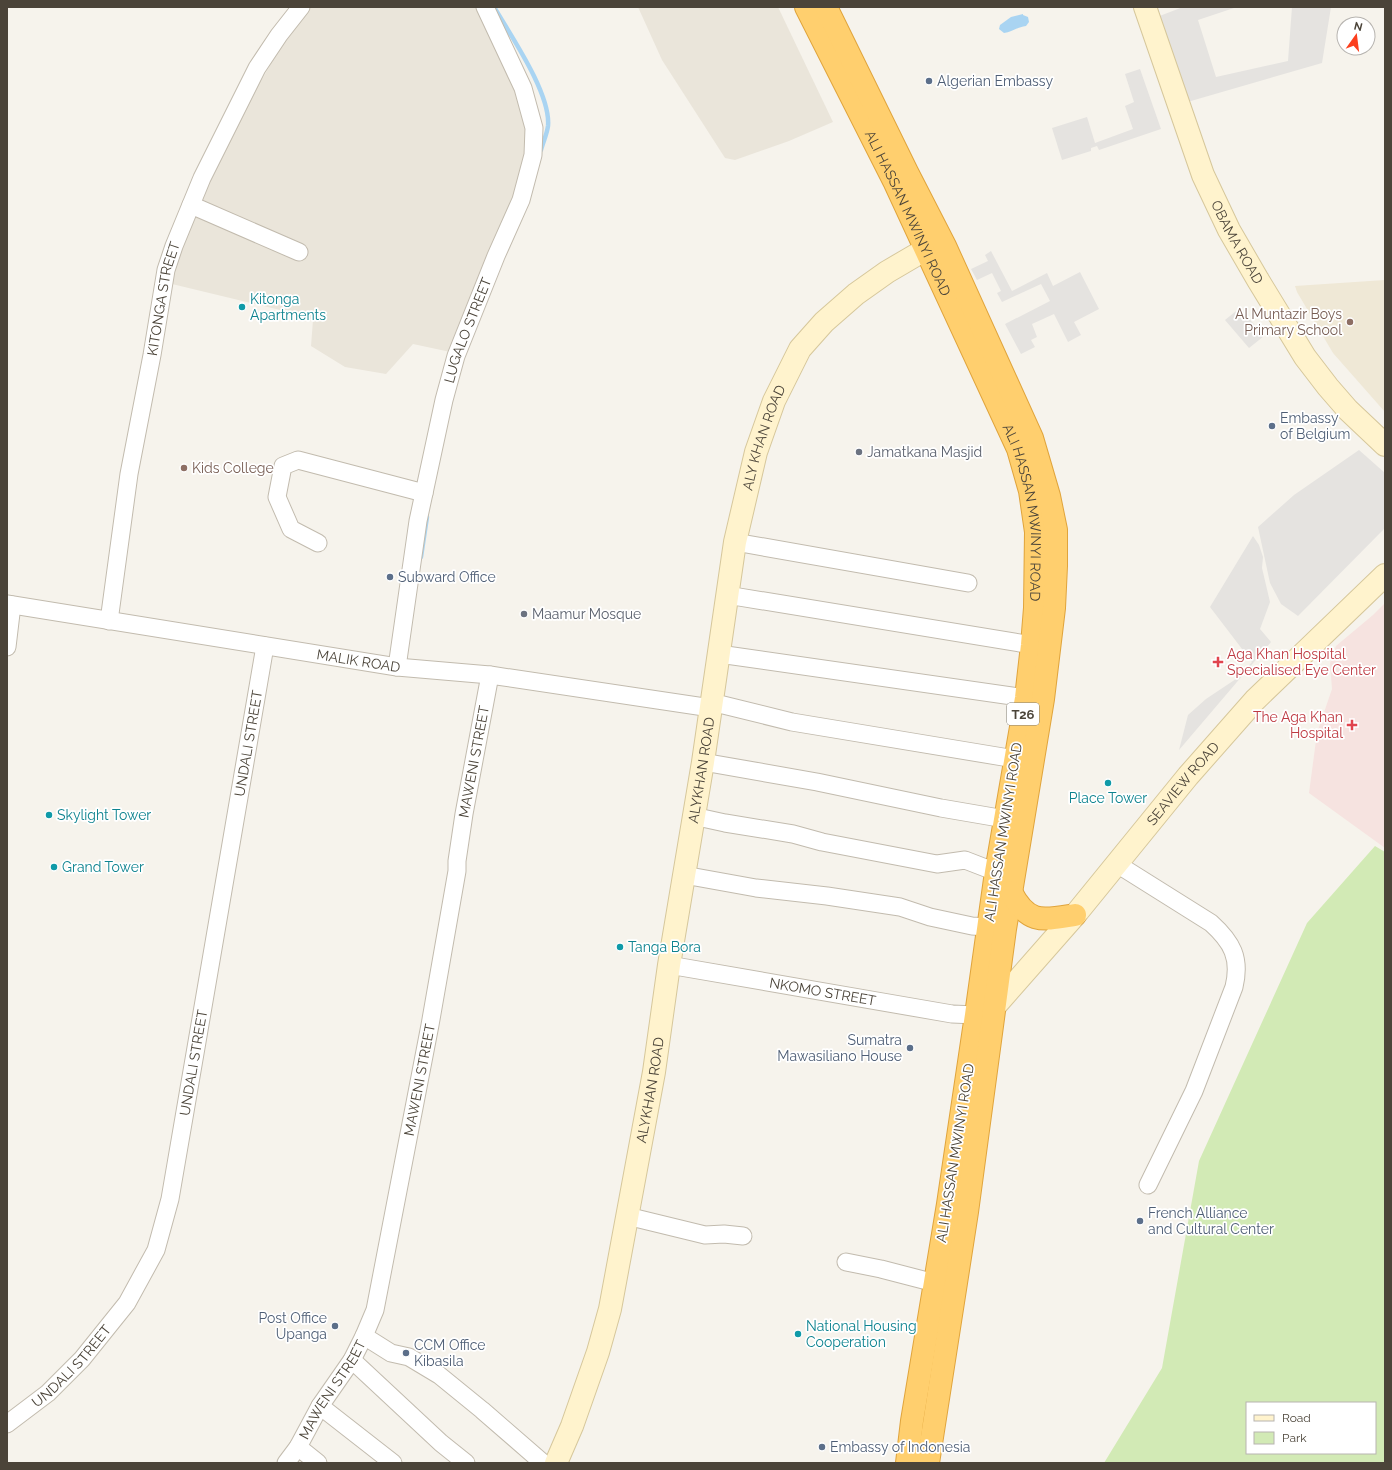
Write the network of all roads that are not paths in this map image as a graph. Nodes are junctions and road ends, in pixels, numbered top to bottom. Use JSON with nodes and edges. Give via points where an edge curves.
{"nodes":[{"id":1,"x":301,"y":7,"type":"edge"},
{"id":2,"x":485,"y":7,"type":"edge"},
{"id":3,"x":806,"y":7,"type":"edge"},
{"id":4,"x":826,"y":7,"type":"edge"},
{"id":5,"x":1145,"y":7,"type":"edge"},
{"id":6,"x":191,"y":204,"type":"junction"},
{"id":7,"x":936,"y":249,"type":"junction"},
{"id":8,"x":299,"y":252,"type":"dead end"},
{"id":9,"x":1385,"y":445,"type":"edge"},
{"id":10,"x":424,"y":492,"type":"junction"},
{"id":11,"x":735,"y":542,"type":"junction"},
{"id":12,"x":318,"y":543,"type":"dead end"},
{"id":13,"x":1385,"y":575,"type":"edge"},
{"id":14,"x":968,"y":583,"type":"dead end"},
{"id":15,"x":728,"y":595,"type":"junction"},
{"id":16,"x":9,"y":605,"type":"edge"},
{"id":17,"x":109,"y":621,"type":"junction"},
{"id":18,"x":1032,"y":645,"type":"junction"},
{"id":19,"x":264,"y":646,"type":"junction"},
{"id":20,"x":7,"y":647,"type":"edge"},
{"id":21,"x":719,"y":654,"type":"junction"},
{"id":22,"x":397,"y":668,"type":"junction"},
{"id":23,"x":490,"y":675,"type":"junction"},
{"id":24,"x":1026,"y":698,"type":"junction"},
{"id":25,"x":711,"y":705,"type":"junction"},
{"id":26,"x":1015,"y":759,"type":"junction"},
{"id":27,"x":703,"y":762,"type":"junction"},
{"id":28,"x":693,"y":816,"type":"junction"},
{"id":29,"x":1005,"y":819,"type":"junction"},
{"id":30,"x":1117,"y":864,"type":"junction"},
{"id":31,"x":996,"y":872,"type":"junction"},
{"id":32,"x":684,"y":875,"type":"junction"},
{"id":33,"x":1011,"y":892,"type":"junction"},
{"id":34,"x":1075,"y":915,"type":"junction"},
{"id":35,"x":987,"y":927,"type":"junction"},
{"id":36,"x":669,"y":965,"type":"junction"},
{"id":37,"x":986,"y":1011,"type":"junction"},
{"id":38,"x":1148,"y":1185,"type":"dead end"},
{"id":39,"x":627,"y":1216,"type":"junction"},
{"id":40,"x":743,"y":1236,"type":"dead end"},
{"id":41,"x":846,"y":1262,"type":"dead end"},
{"id":42,"x":935,"y":1283,"type":"junction"},
{"id":43,"x":364,"y":1336,"type":"junction"},
{"id":44,"x":352,"y":1360,"type":"junction"},
{"id":45,"x":320,"y":1406,"type":"junction"},
{"id":46,"x":7,"y":1424,"type":"edge"},
{"id":47,"x":298,"y":1447,"type":"junction"},
{"id":48,"x":286,"y":1463,"type":"edge"},
{"id":49,"x":318,"y":1463,"type":"edge"},
{"id":50,"x":393,"y":1463,"type":"edge"},
{"id":51,"x":466,"y":1463,"type":"edge"},
{"id":52,"x":543,"y":1463,"type":"edge"},
{"id":53,"x":556,"y":1463,"type":"edge"},
{"id":54,"x":906,"y":1463,"type":"edge"},
{"id":55,"x":928,"y":1463,"type":"edge"}],
"edges":[{"from":1,"to":6,"type":"street","name":"KITONGA STREET","via":[[257,68]]},
{"from":2,"to":10,"type":"street","name":"LUGALO STREET","via":[[523,88],[534,128],[533,155],[521,200],[456,356]]},
{"from":3,"to":7,"type":"highway","name":"ALI HASSAN MWINYI ROAD","number":"T26","via":[[894,181]]},
{"from":4,"to":7,"type":"highway","name":"ALI HASSAN MWINYI ROAD","number":"T26","via":[[907,172]]},
{"from":5,"to":9,"type":"street","name":"OBAMA ROAD","via":[[1203,175],[1230,230],[1306,357],[1348,410]]},
{"from":6,"to":8,"type":"street"},
{"from":6,"to":17,"type":"street","name":"KITONGA STREET","via":[[166,270],[129,474]]},
{"from":7,"to":11,"type":"street","name":"ALY KHAN ROAD","via":[[916,255],[856,294],[824,322],[800,348],[774,400],[756,452]]},
{"from":7,"to":18,"type":"highway","name":"ALI HASSAN MWINYI ROAD","number":"T26","via":[[1018,449],[1030,491],[1036,532],[1037,567]]},
{"from":7,"to":33,"type":"highway","name":"ALI HASSAN MWINYI ROAD","number":"T26","via":[[1032,438],[1056,530],[1054,608],[1048,662]]},
{"from":10,"to":12,"type":"street","via":[[298,460],[289,463],[283,466],[277,497],[291,530]]},
{"from":10,"to":22,"type":"street","name":"LUGALO STREET"},
{"from":11,"to":14,"type":"street"},
{"from":11,"to":15,"type":"street","name":"ALY KHAN ROAD"},
{"from":13,"to":30,"type":"street","name":"SEAVIEW ROAD","via":[[1255,700],[1188,776]]},
{"from":15,"to":18,"type":"street"},
{"from":15,"to":21,"type":"street","name":"ALY KHAN ROAD"},
{"from":16,"to":17,"type":"street","name":"MALIK ROAD"},
{"from":16,"to":20,"type":"street"},
{"from":17,"to":19,"type":"street","name":"MALIK ROAD"},
{"from":18,"to":24,"type":"highway","name":"ALI HASSAN MWINYI ROAD","number":"T26"},
{"from":19,"to":22,"type":"street","name":"MALIK ROAD"},
{"from":19,"to":46,"type":"street","name":"UNDALI STREET","via":[[170,1199],[156,1250],[127,1303],[82,1359],[48,1393]]},
{"from":21,"to":24,"type":"street"},
{"from":21,"to":25,"type":"street","name":"ALY KHAN ROAD"},
{"from":22,"to":23,"type":"street","name":"MALIK ROAD"},
{"from":23,"to":25,"type":"street","name":"MALIK ROAD"},
{"from":23,"to":43,"type":"street","name":"MAWENI STREET","via":[[464,814],[457,861],[458,871],[430,1026],[375,1310]]},
{"from":24,"to":26,"type":"highway","name":"ALI HASSAN MWINYI ROAD","number":"T26"},
{"from":25,"to":26,"type":"street","name":"MALIK ROAD","via":[[792,722]]},
{"from":25,"to":27,"type":"street","name":"ALYKHAN ROAD"},
{"from":26,"to":29,"type":"highway","name":"ALI HASSAN MWINYI ROAD","number":"T26"},
{"from":27,"to":28,"type":"street","name":"ALYKHAN ROAD"},
{"from":27,"to":29,"type":"street"},
{"from":28,"to":31,"type":"street","via":[[937,864],[965,860]]},
{"from":28,"to":32,"type":"street","name":"ALYKHAN ROAD"},
{"from":29,"to":31,"type":"highway","name":"ALI HASSAN MWINYI ROAD","number":"T26"},
{"from":30,"to":34,"type":"street","name":"SEAVIEW ROAD"},
{"from":30,"to":38,"type":"street","via":[[1211,923],[1224,935],[1232,948],[1237,967],[1234,987],[1194,1092]]},
{"from":31,"to":35,"type":"highway","name":"ALI HASSAN MWINYI ROAD","number":"T26"},
{"from":32,"to":35,"type":"street","via":[[756,888],[900,907],[930,917]]},
{"from":32,"to":36,"type":"street","name":"ALYKHAN ROAD"},
{"from":33,"to":34,"type":"highway","via":[[1023,910],[1038,918]]},
{"from":33,"to":37,"type":"highway","name":"ALI HASSAN MWINYI ROAD","number":"T26"},
{"from":34,"to":37,"type":"street","name":"SEAVIEW ROAD"},
{"from":35,"to":37,"type":"highway","name":"ALI HASSAN MWINYI ROAD","number":"T26"},
{"from":36,"to":37,"type":"street","name":"NKOMO STREET","via":[[952,1014]]},
{"from":36,"to":39,"type":"street","name":"ALYKHAN ROAD","via":[[654,1072]]},
{"from":37,"to":42,"type":"highway","name":"ALI HASSAN MWINYI ROAD","number":"T26"},
{"from":37,"to":55,"type":"highway","name":"ALI HASSAN MWINYI ROAD","number":"T26","via":[[967,1212]]},
{"from":39,"to":40,"type":"street","via":[[705,1235]]},
{"from":39,"to":53,"type":"street","name":"ALYKHAN ROAD","via":[[610,1309],[598,1352]]},
{"from":41,"to":42,"type":"street"},
{"from":42,"to":54,"type":"highway","name":"ALI HASSAN MWINYI ROAD","number":"T26"},
{"from":43,"to":44,"type":"street","name":"MAWENI STREET"},
{"from":43,"to":52,"type":"street","via":[[391,1353],[408,1357],[439,1375]]},
{"from":44,"to":45,"type":"street","name":"MAWENI STREET"},
{"from":44,"to":51,"type":"street"},
{"from":45,"to":47,"type":"street","name":"MAWENI STREET"},
{"from":45,"to":50,"type":"street"},
{"from":47,"to":48,"type":"street","name":"MAWENI STREET"},
{"from":47,"to":49,"type":"street"}]}
